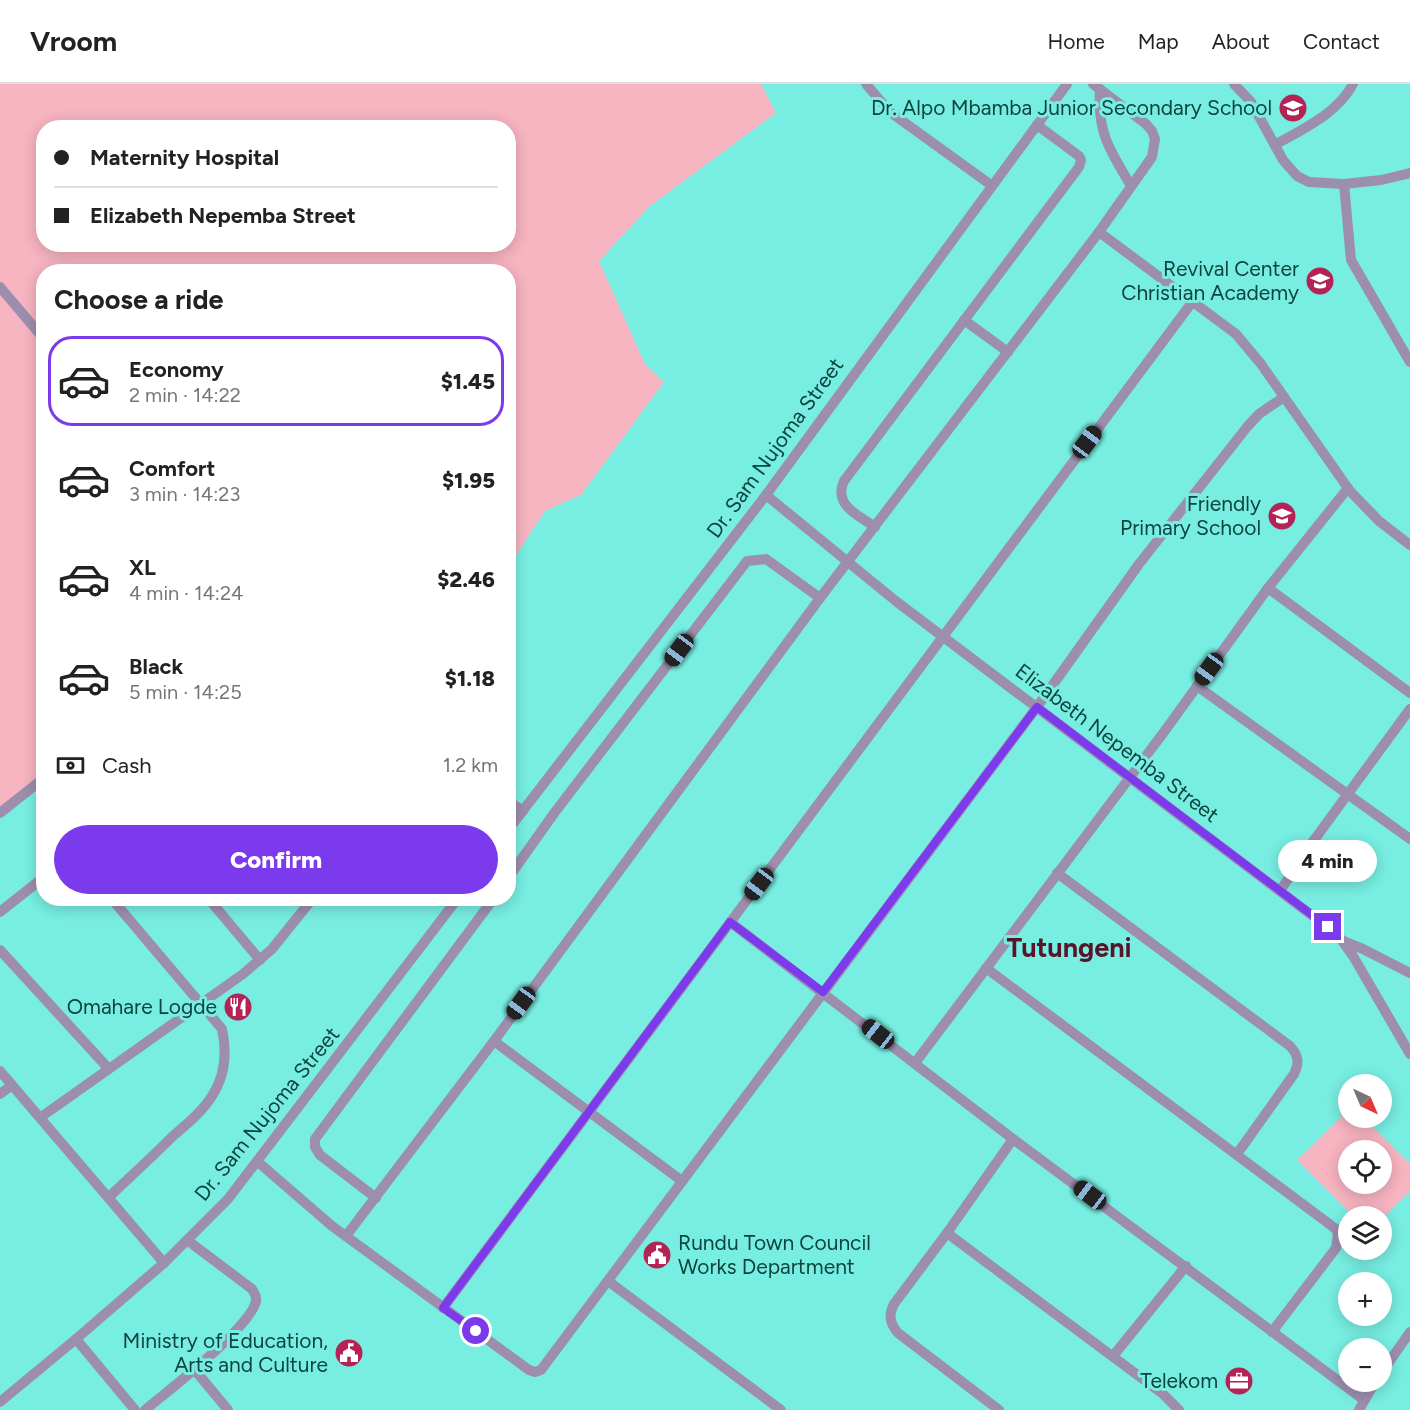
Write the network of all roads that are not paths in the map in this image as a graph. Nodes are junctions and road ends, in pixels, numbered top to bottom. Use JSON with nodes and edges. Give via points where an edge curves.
{"nodes":[{"id":1,"x":866,"y":84,"type":"edge"},
{"id":2,"x":1067,"y":84,"type":"edge"},
{"id":3,"x":1234,"y":84,"type":"edge"},
{"id":4,"x":1353,"y":84,"type":"edge"},
{"id":5,"x":1096,"y":87,"type":"edge"},
{"id":6,"x":1037,"y":125,"type":"junction"},
{"id":7,"x":1275,"y":145,"type":"junction"},
{"id":8,"x":1410,"y":173,"type":"edge"},
{"id":9,"x":1344,"y":184,"type":"junction"},
{"id":10,"x":991,"y":185,"type":"junction"},
{"id":11,"x":1131,"y":186,"type":"junction"},
{"id":12,"x":1099,"y":232,"type":"junction"},
{"id":13,"x":0,"y":287,"type":"edge"},
{"id":14,"x":1193,"y":301,"type":"junction"},
{"id":15,"x":964,"y":321,"type":"junction"},
{"id":16,"x":36,"y":330,"type":"edge"},
{"id":17,"x":1008,"y":352,"type":"junction"},
{"id":18,"x":1410,"y":362,"type":"edge"},
{"id":19,"x":1284,"y":397,"type":"junction"},
{"id":20,"x":1348,"y":488,"type":"junction"},
{"id":21,"x":766,"y":495,"type":"junction"},
{"id":22,"x":875,"y":527,"type":"junction"},
{"id":23,"x":1410,"y":545,"type":"edge"},
{"id":24,"x":848,"y":562,"type":"junction"},
{"id":25,"x":1268,"y":588,"type":"junction"},
{"id":26,"x":820,"y":598,"type":"junction"},
{"id":27,"x":944,"y":637,"type":"junction"},
{"id":28,"x":1197,"y":686,"type":"junction"},
{"id":29,"x":1410,"y":693,"type":"edge"},
{"id":30,"x":1037,"y":707,"type":"junction"},
{"id":31,"x":1410,"y":709,"type":"edge"},
{"id":32,"x":1129,"y":777,"type":"junction"},
{"id":33,"x":36,"y":784,"type":"edge"},
{"id":34,"x":1347,"y":794,"type":"junction"},
{"id":35,"x":516,"y":806,"type":"edge"},
{"id":36,"x":523,"y":811,"type":"junction"},
{"id":37,"x":0,"y":813,"type":"edge"},
{"id":38,"x":516,"y":820,"type":"edge"},
{"id":39,"x":1410,"y":839,"type":"edge"},
{"id":40,"x":516,"y":867,"type":"edge"},
{"id":41,"x":1057,"y":873,"type":"junction"},
{"id":42,"x":36,"y":883,"type":"edge"},
{"id":43,"x":1280,"y":891,"type":"junction"},
{"id":44,"x":118,"y":906,"type":"edge"},
{"id":45,"x":215,"y":906,"type":"edge"},
{"id":46,"x":307,"y":906,"type":"edge"},
{"id":47,"x":452,"y":906,"type":"edge"},
{"id":48,"x":488,"y":906,"type":"edge"},
{"id":49,"x":0,"y":912,"type":"edge"},
{"id":50,"x":730,"y":922,"type":"junction"},
{"id":51,"x":1343,"y":941,"type":"junction"},
{"id":52,"x":0,"y":950,"type":"edge"},
{"id":53,"x":260,"y":960,"type":"junction"},
{"id":54,"x":986,"y":968,"type":"junction"},
{"id":55,"x":1410,"y":973,"type":"edge"},
{"id":56,"x":823,"y":992,"type":"junction"},
{"id":57,"x":201,"y":1005,"type":"junction"},
{"id":58,"x":494,"y":1041,"type":"junction"},
{"id":59,"x":1410,"y":1054,"type":"edge"},
{"id":60,"x":915,"y":1063,"type":"junction"},
{"id":61,"x":108,"y":1068,"type":"junction"},
{"id":62,"x":0,"y":1071,"type":"edge"},
{"id":63,"x":12,"y":1085,"type":"junction"},
{"id":64,"x":0,"y":1094,"type":"edge"},
{"id":65,"x":589,"y":1111,"type":"junction"},
{"id":66,"x":40,"y":1117,"type":"junction"},
{"id":67,"x":1013,"y":1139,"type":"junction"},
{"id":68,"x":1237,"y":1154,"type":"junction"},
{"id":69,"x":258,"y":1162,"type":"junction"},
{"id":70,"x":682,"y":1181,"type":"junction"},
{"id":71,"x":109,"y":1197,"type":"junction"},
{"id":72,"x":376,"y":1198,"type":"junction"},
{"id":73,"x":947,"y":1233,"type":"junction"},
{"id":74,"x":346,"y":1236,"type":"junction"},
{"id":75,"x":186,"y":1240,"type":"junction"},
{"id":76,"x":164,"y":1263,"type":"junction"},
{"id":77,"x":1186,"y":1266,"type":"junction"},
{"id":78,"x":608,"y":1281,"type":"junction"},
{"id":79,"x":443,"y":1308,"type":"junction"},
{"id":80,"x":1272,"y":1332,"type":"junction"},
{"id":81,"x":1410,"y":1332,"type":"edge"},
{"id":82,"x":76,"y":1339,"type":"junction"},
{"id":83,"x":1113,"y":1356,"type":"junction"},
{"id":84,"x":1392,"y":1357,"type":"edge"},
{"id":85,"x":194,"y":1369,"type":"junction"},
{"id":86,"x":1369,"y":1392,"type":"edge"},
{"id":87,"x":0,"y":1402,"type":"edge"},
{"id":88,"x":1361,"y":1405,"type":"edge"},
{"id":89,"x":135,"y":1410,"type":"edge"},
{"id":90,"x":145,"y":1410,"type":"edge"},
{"id":91,"x":228,"y":1410,"type":"edge"},
{"id":92,"x":781,"y":1410,"type":"edge"},
{"id":93,"x":999,"y":1410,"type":"edge"},
{"id":94,"x":1179,"y":1410,"type":"edge"}],
"edges":[{"from":1,"to":10,"type":"street","via":[[890,112]]},
{"from":2,"to":6,"type":"street","name":"Dr. Sam Nujoma Street"},
{"from":3,"to":7,"type":"street","via":[[1251,102]]},
{"from":4,"to":7,"type":"street","via":[[1346,98],[1324,117]]},
{"from":5,"to":11,"type":"street","via":[[1105,138]]},
{"from":5,"to":11,"type":"street","via":[[1146,124],[1155,139],[1152,157]]},
{"from":6,"to":10,"type":"street","name":"Dr. Sam Nujoma Street"},
{"from":6,"to":15,"type":"street","via":[[1078,156],[1079,167]]},
{"from":7,"to":9,"type":"street","via":[[1290,169],[1309,182]]},
{"from":8,"to":9,"type":"street"},
{"from":9,"to":18,"type":"street","via":[[1351,260]]},
{"from":10,"to":21,"type":"street","name":"Dr. Sam Nujoma Street"},
{"from":11,"to":12,"type":"street"},
{"from":12,"to":14,"type":"street"},
{"from":12,"to":17,"type":"street"},
{"from":13,"to":16,"type":"street"},
{"from":14,"to":19,"type":"street","via":[[1242,340]]},
{"from":14,"to":27,"type":"street"},
{"from":15,"to":17,"type":"street"},
{"from":15,"to":22,"type":"street","via":[[840,489],[846,506]]},
{"from":17,"to":22,"type":"street"},
{"from":19,"to":20,"type":"street"},
{"from":19,"to":30,"type":"street","via":[[1247,426],[1139,564]]},
{"from":20,"to":23,"type":"street","via":[[1379,521]]},
{"from":20,"to":25,"type":"street"},
{"from":21,"to":24,"type":"street","name":"Elizabeth Nepemba Street"},
{"from":21,"to":36,"type":"street","name":"Dr. Sam Nujoma Street"},
{"from":22,"to":24,"type":"street"},
{"from":24,"to":26,"type":"street"},
{"from":24,"to":27,"type":"street","name":"Elizabeth Nepemba Street"},
{"from":25,"to":28,"type":"street"},
{"from":25,"to":29,"type":"street"},
{"from":26,"to":40,"type":"street","via":[[766,558],[747,561]]},
{"from":26,"to":58,"type":"street"},
{"from":27,"to":30,"type":"street","name":"Elizabeth Nepemba Street"},
{"from":27,"to":50,"type":"street"},
{"from":28,"to":32,"type":"street"},
{"from":28,"to":34,"type":"street"},
{"from":30,"to":32,"type":"street","name":"Elizabeth Nepemba Street"},
{"from":30,"to":56,"type":"street"},
{"from":31,"to":34,"type":"street"},
{"from":32,"to":41,"type":"street"},
{"from":32,"to":43,"type":"street","name":"Elizabeth Nepemba Street"},
{"from":33,"to":37,"type":"street"},
{"from":34,"to":39,"type":"street"},
{"from":34,"to":43,"type":"street"},
{"from":35,"to":36,"type":"street"},
{"from":36,"to":38,"type":"street","name":"Dr. Sam Nujoma Street"},
{"from":41,"to":54,"type":"street"},
{"from":41,"to":68,"type":"street","via":[[1295,1052],[1298,1060],[1294,1074]]},
{"from":42,"to":49,"type":"street"},
{"from":43,"to":51,"type":"street","name":"Elizabeth Nepemba Street"},
{"from":44,"to":57,"type":"street"},
{"from":45,"to":53,"type":"street"},
{"from":46,"to":53,"type":"street"},
{"from":47,"to":69,"type":"street","name":"Dr. Sam Nujoma Street"},
{"from":48,"to":72,"type":"street","via":[[315,1139],[320,1155]]},
{"from":50,"to":56,"type":"street"},
{"from":50,"to":65,"type":"street"},
{"from":51,"to":55,"type":"street"},
{"from":51,"to":59,"type":"street","name":"Elizabeth Nepemba Street"},
{"from":52,"to":61,"type":"street"},
{"from":53,"to":57,"type":"street"},
{"from":54,"to":60,"type":"street"},
{"from":54,"to":68,"type":"street"},
{"from":56,"to":60,"type":"street"},
{"from":56,"to":70,"type":"street"},
{"from":57,"to":61,"type":"street"},
{"from":57,"to":71,"type":"street","via":[[222,1029],[226,1047],[219,1084],[196,1115]]},
{"from":58,"to":65,"type":"street"},
{"from":58,"to":72,"type":"street"},
{"from":60,"to":67,"type":"street"},
{"from":61,"to":66,"type":"street"},
{"from":62,"to":63,"type":"street"},
{"from":63,"to":64,"type":"street"},
{"from":63,"to":66,"type":"street"},
{"from":65,"to":70,"type":"street"},
{"from":65,"to":79,"type":"street"},
{"from":66,"to":71,"type":"street"},
{"from":67,"to":73,"type":"street"},
{"from":67,"to":77,"type":"street"},
{"from":68,"to":80,"type":"street","via":[[1332,1224],[1338,1234],[1336,1248]]},
{"from":69,"to":74,"type":"street"},
{"from":69,"to":75,"type":"street","name":"Dr. Sam Nujoma Street","via":[[228,1199]]},
{"from":70,"to":78,"type":"street"},
{"from":71,"to":76,"type":"street"},
{"from":72,"to":74,"type":"street"},
{"from":73,"to":83,"type":"street"},
{"from":73,"to":93,"type":"street","via":[[894,1304],[892,1326]]},
{"from":74,"to":79,"type":"street"},
{"from":75,"to":76,"type":"street","name":"Dr. Sam Nujoma Street"},
{"from":75,"to":85,"type":"street","via":[[256,1295],[256,1302],[240,1326]]},
{"from":76,"to":82,"type":"street","name":"Dr. Sam Nujoma Street"},
{"from":77,"to":80,"type":"street"},
{"from":77,"to":83,"type":"street"},
{"from":78,"to":79,"type":"street","via":[[541,1370],[535,1372]]},
{"from":78,"to":92,"type":"street"},
{"from":80,"to":88,"type":"street"},
{"from":81,"to":84,"type":"street"},
{"from":82,"to":87,"type":"street","name":"Dr. Sam Nujoma Street"},
{"from":82,"to":89,"type":"street"},
{"from":83,"to":94,"type":"street"},
{"from":85,"to":90,"type":"street"},
{"from":85,"to":91,"type":"street"},
{"from":86,"to":88,"type":"street"}]}
